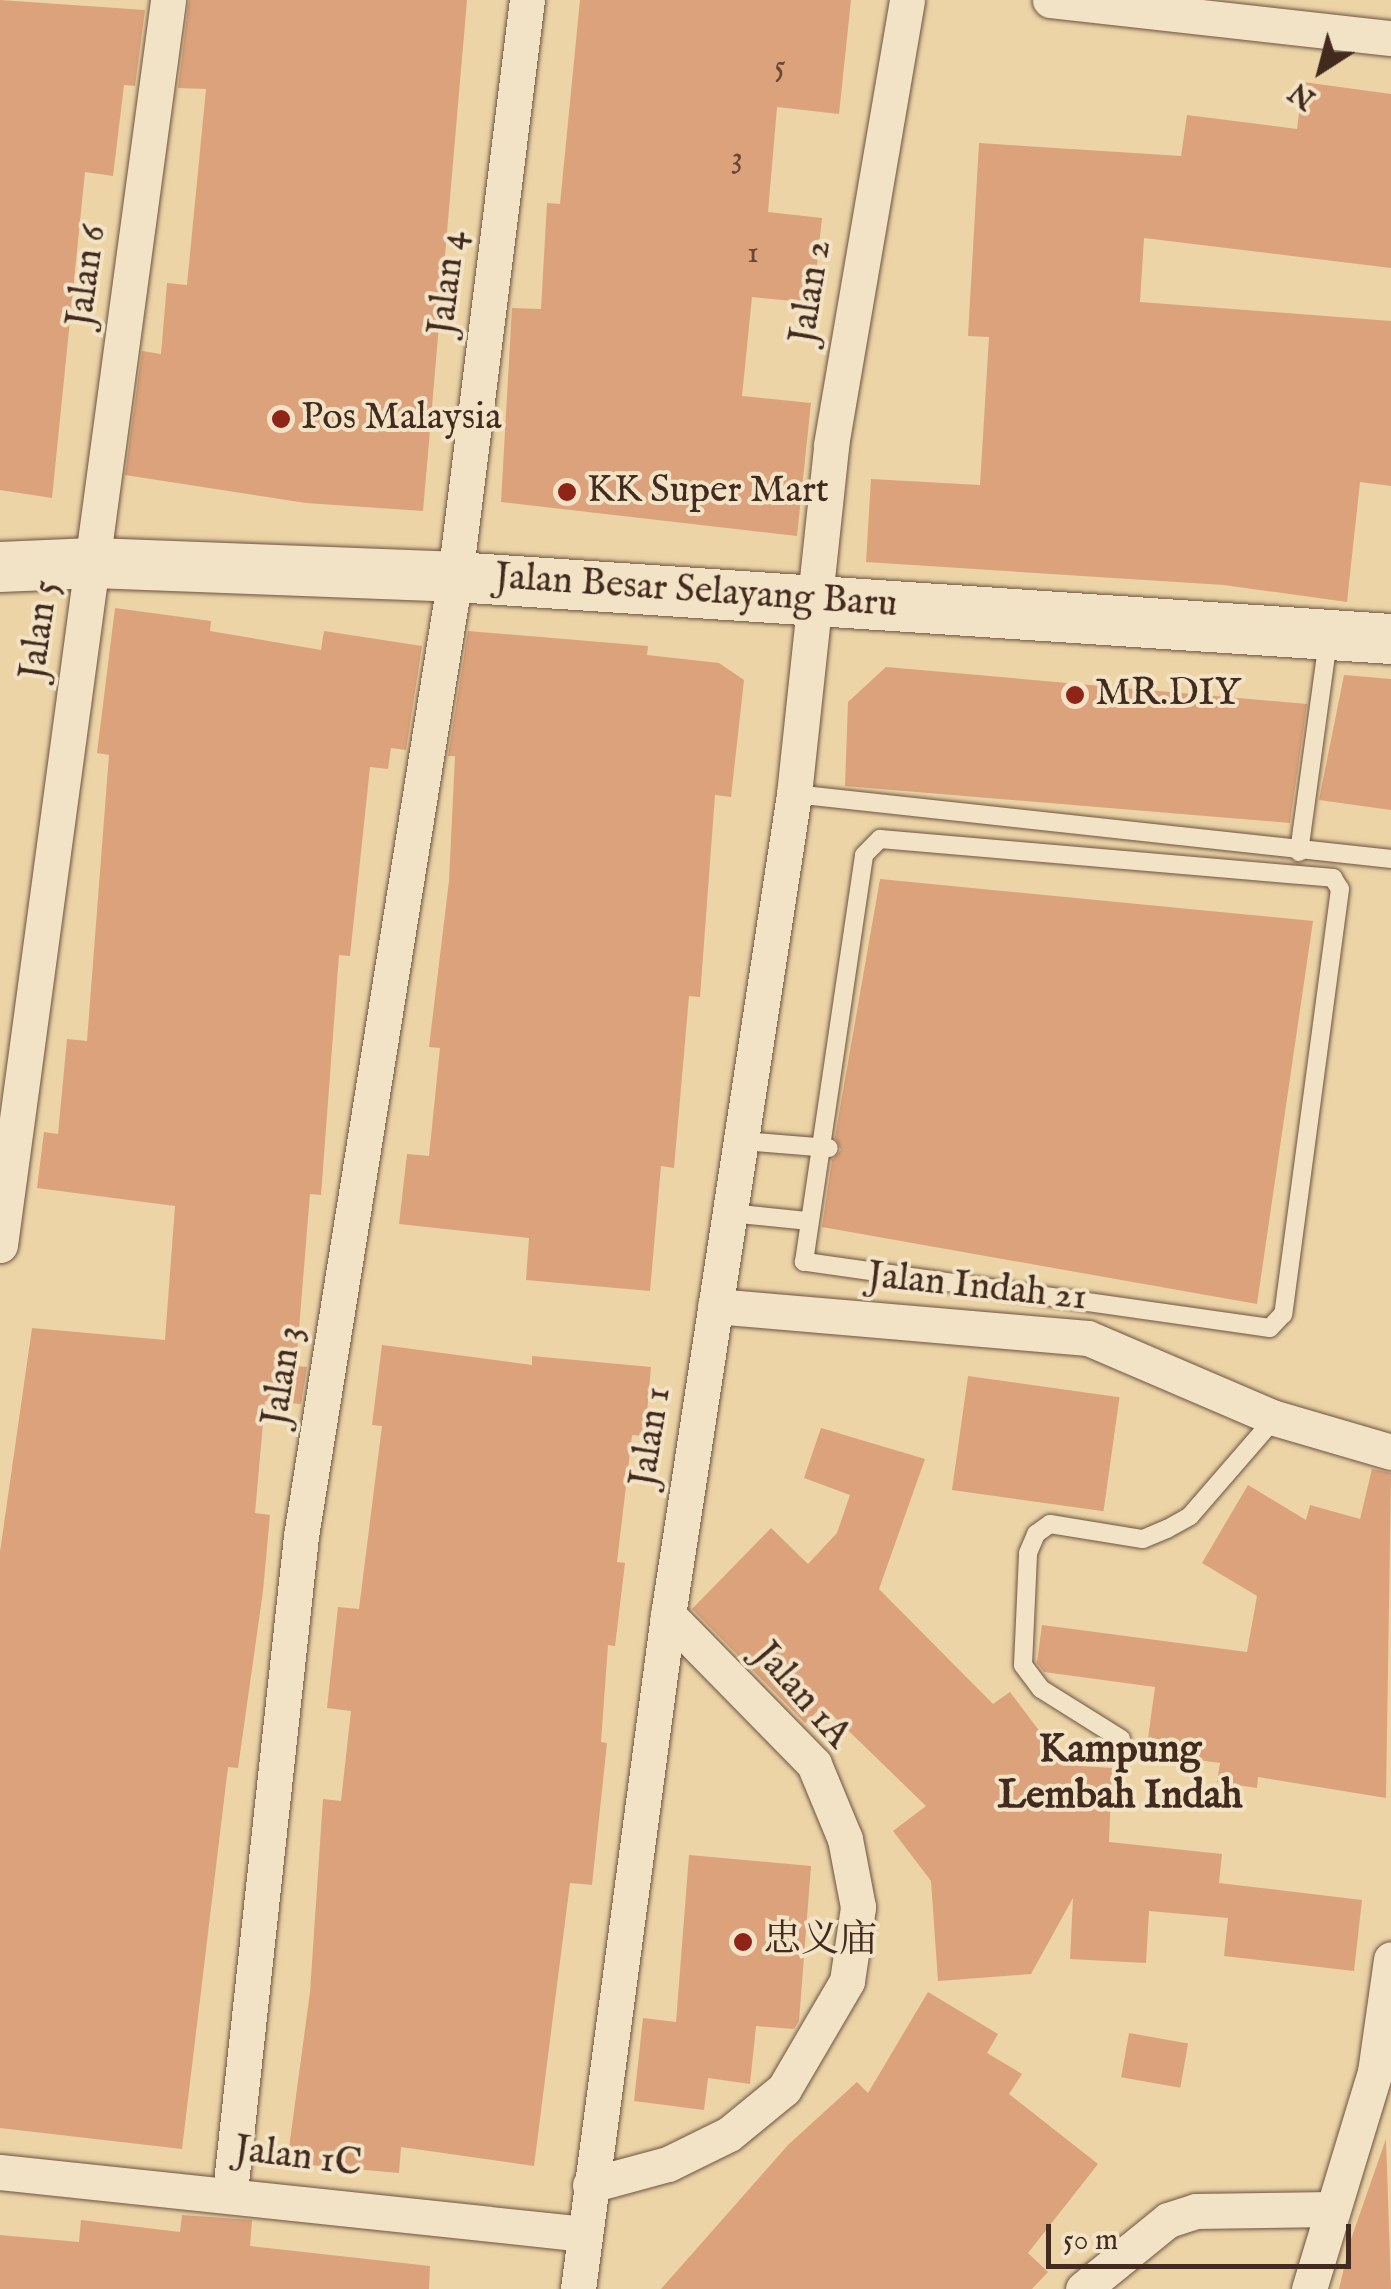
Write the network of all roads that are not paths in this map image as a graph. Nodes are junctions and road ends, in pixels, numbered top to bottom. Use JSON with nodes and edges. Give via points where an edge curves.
{"nodes":[{"id":1,"x":168,"y":0,"type":"edge"},
{"id":2,"x":528,"y":0,"type":"edge"},
{"id":3,"x":907,"y":0,"type":"edge"},
{"id":4,"x":1050,"y":0,"type":"edge"},
{"id":5,"x":1090,"y":2,"type":"edge"},
{"id":6,"x":1391,"y":38,"type":"edge"},
{"id":7,"x":93,"y":562,"type":"junction"},
{"id":8,"x":0,"y":567,"type":"edge"},
{"id":9,"x":454,"y":577,"type":"junction"},
{"id":10,"x":812,"y":599,"type":"junction"},
{"id":11,"x":1390,"y":633,"type":"edge"},
{"id":12,"x":1328,"y":635,"type":"junction"},
{"id":13,"x":794,"y":794,"type":"junction"},
{"id":14,"x":1299,"y":852,"type":"junction"},
{"id":15,"x":1391,"y":859,"type":"edge"},
{"id":16,"x":742,"y":1140,"type":"junction"},
{"id":17,"x":824,"y":1146,"type":"junction"},
{"id":18,"x":730,"y":1213,"type":"junction"},
{"id":19,"x":807,"y":1221,"type":"junction"},
{"id":20,"x":0,"y":1245,"type":"edge"},
{"id":21,"x":715,"y":1306,"type":"junction"},
{"id":22,"x":1275,"y":1418,"type":"junction"},
{"id":23,"x":1391,"y":1452,"type":"edge"},
{"id":24,"x":668,"y":1615,"type":"junction"},
{"id":25,"x":1122,"y":1739,"type":"dead end"},
{"id":26,"x":1391,"y":1959,"type":"edge"},
{"id":27,"x":1383,"y":2074,"type":"edge"},
{"id":28,"x":0,"y":2172,"type":"edge"},
{"id":29,"x":590,"y":2185,"type":"junction"},
{"id":30,"x":230,"y":2192,"type":"junction"},
{"id":31,"x":1332,"y":2209,"type":"junction"},
{"id":32,"x":585,"y":2234,"type":"junction"},
{"id":33,"x":578,"y":2289,"type":"edge"},
{"id":34,"x":1083,"y":2289,"type":"edge"},
{"id":35,"x":1308,"y":2289,"type":"edge"}],
"edges":[{"from":1,"to":7,"type":"street","name":"Jalan 6"},
{"from":2,"to":9,"type":"street","name":"Jalan 4"},
{"from":3,"to":10,"type":"street","name":"Jalan 2"},
{"from":4,"to":5,"type":"street"},
{"from":5,"to":6,"type":"street"},
{"from":7,"to":8,"type":"street","name":"Jalan Besar Selayang Baru"},
{"from":7,"to":9,"type":"street","name":"Jalan Besar Selayang Baru"},
{"from":7,"to":20,"type":"street","name":"Jalan 5"},
{"from":9,"to":10,"type":"street","name":"Jalan Besar Selayang Baru"},
{"from":9,"to":30,"type":"street","name":"Jalan 3","via":[[301,1536]]},
{"from":10,"to":12,"type":"street","name":"Jalan Besar Selayang Baru"},
{"from":10,"to":13,"type":"street","name":"Jalan 1"},
{"from":11,"to":12,"type":"street","name":"Jalan Besar Selayang Baru"},
{"from":12,"to":14,"type":"lane"},
{"from":13,"to":14,"type":"lane"},
{"from":13,"to":16,"type":"street","name":"Jalan 1"},
{"from":14,"to":15,"type":"lane"},
{"from":16,"to":17,"type":"lane"},
{"from":16,"to":18,"type":"street","name":"Jalan 1"},
{"from":17,"to":19,"type":"lane"},
{"from":17,"to":19,"type":"lane","via":[[864,855],[880,839],[1320,873],[1340,890],[1283,1314],[1270,1328],[812,1268],[804,1262]]},
{"from":18,"to":19,"type":"lane"},
{"from":18,"to":21,"type":"street","name":"Jalan 1"},
{"from":21,"to":22,"type":"street","name":"Jalan Indah 21","via":[[1088,1338]]},
{"from":21,"to":24,"type":"street","name":"Jalan 1"},
{"from":22,"to":23,"type":"street","name":"Jalan Indah 21"},
{"from":22,"to":25,"type":"lane","via":[[1190,1516],[1166,1530],[1143,1539],[1050,1524],[1036,1534],[1022,1666],[1041,1689]]},
{"from":24,"to":29,"type":"street","name":"Jalan 1"},
{"from":24,"to":29,"type":"street","name":"Jalan 1A","via":[[814,1764],[845,1839],[858,1907],[847,1981],[784,2089],[729,2134]]},
{"from":26,"to":27,"type":"street"},
{"from":27,"to":31,"type":"street"},
{"from":28,"to":30,"type":"street","name":"Jalan 1C"},
{"from":29,"to":32,"type":"street","name":"Jalan 1"},
{"from":30,"to":32,"type":"street","name":"Jalan 1C"},
{"from":31,"to":34,"type":"street","via":[[1196,2211],[1168,2220]]},
{"from":31,"to":35,"type":"street"},
{"from":32,"to":33,"type":"street","name":"Jalan 1"}]}
